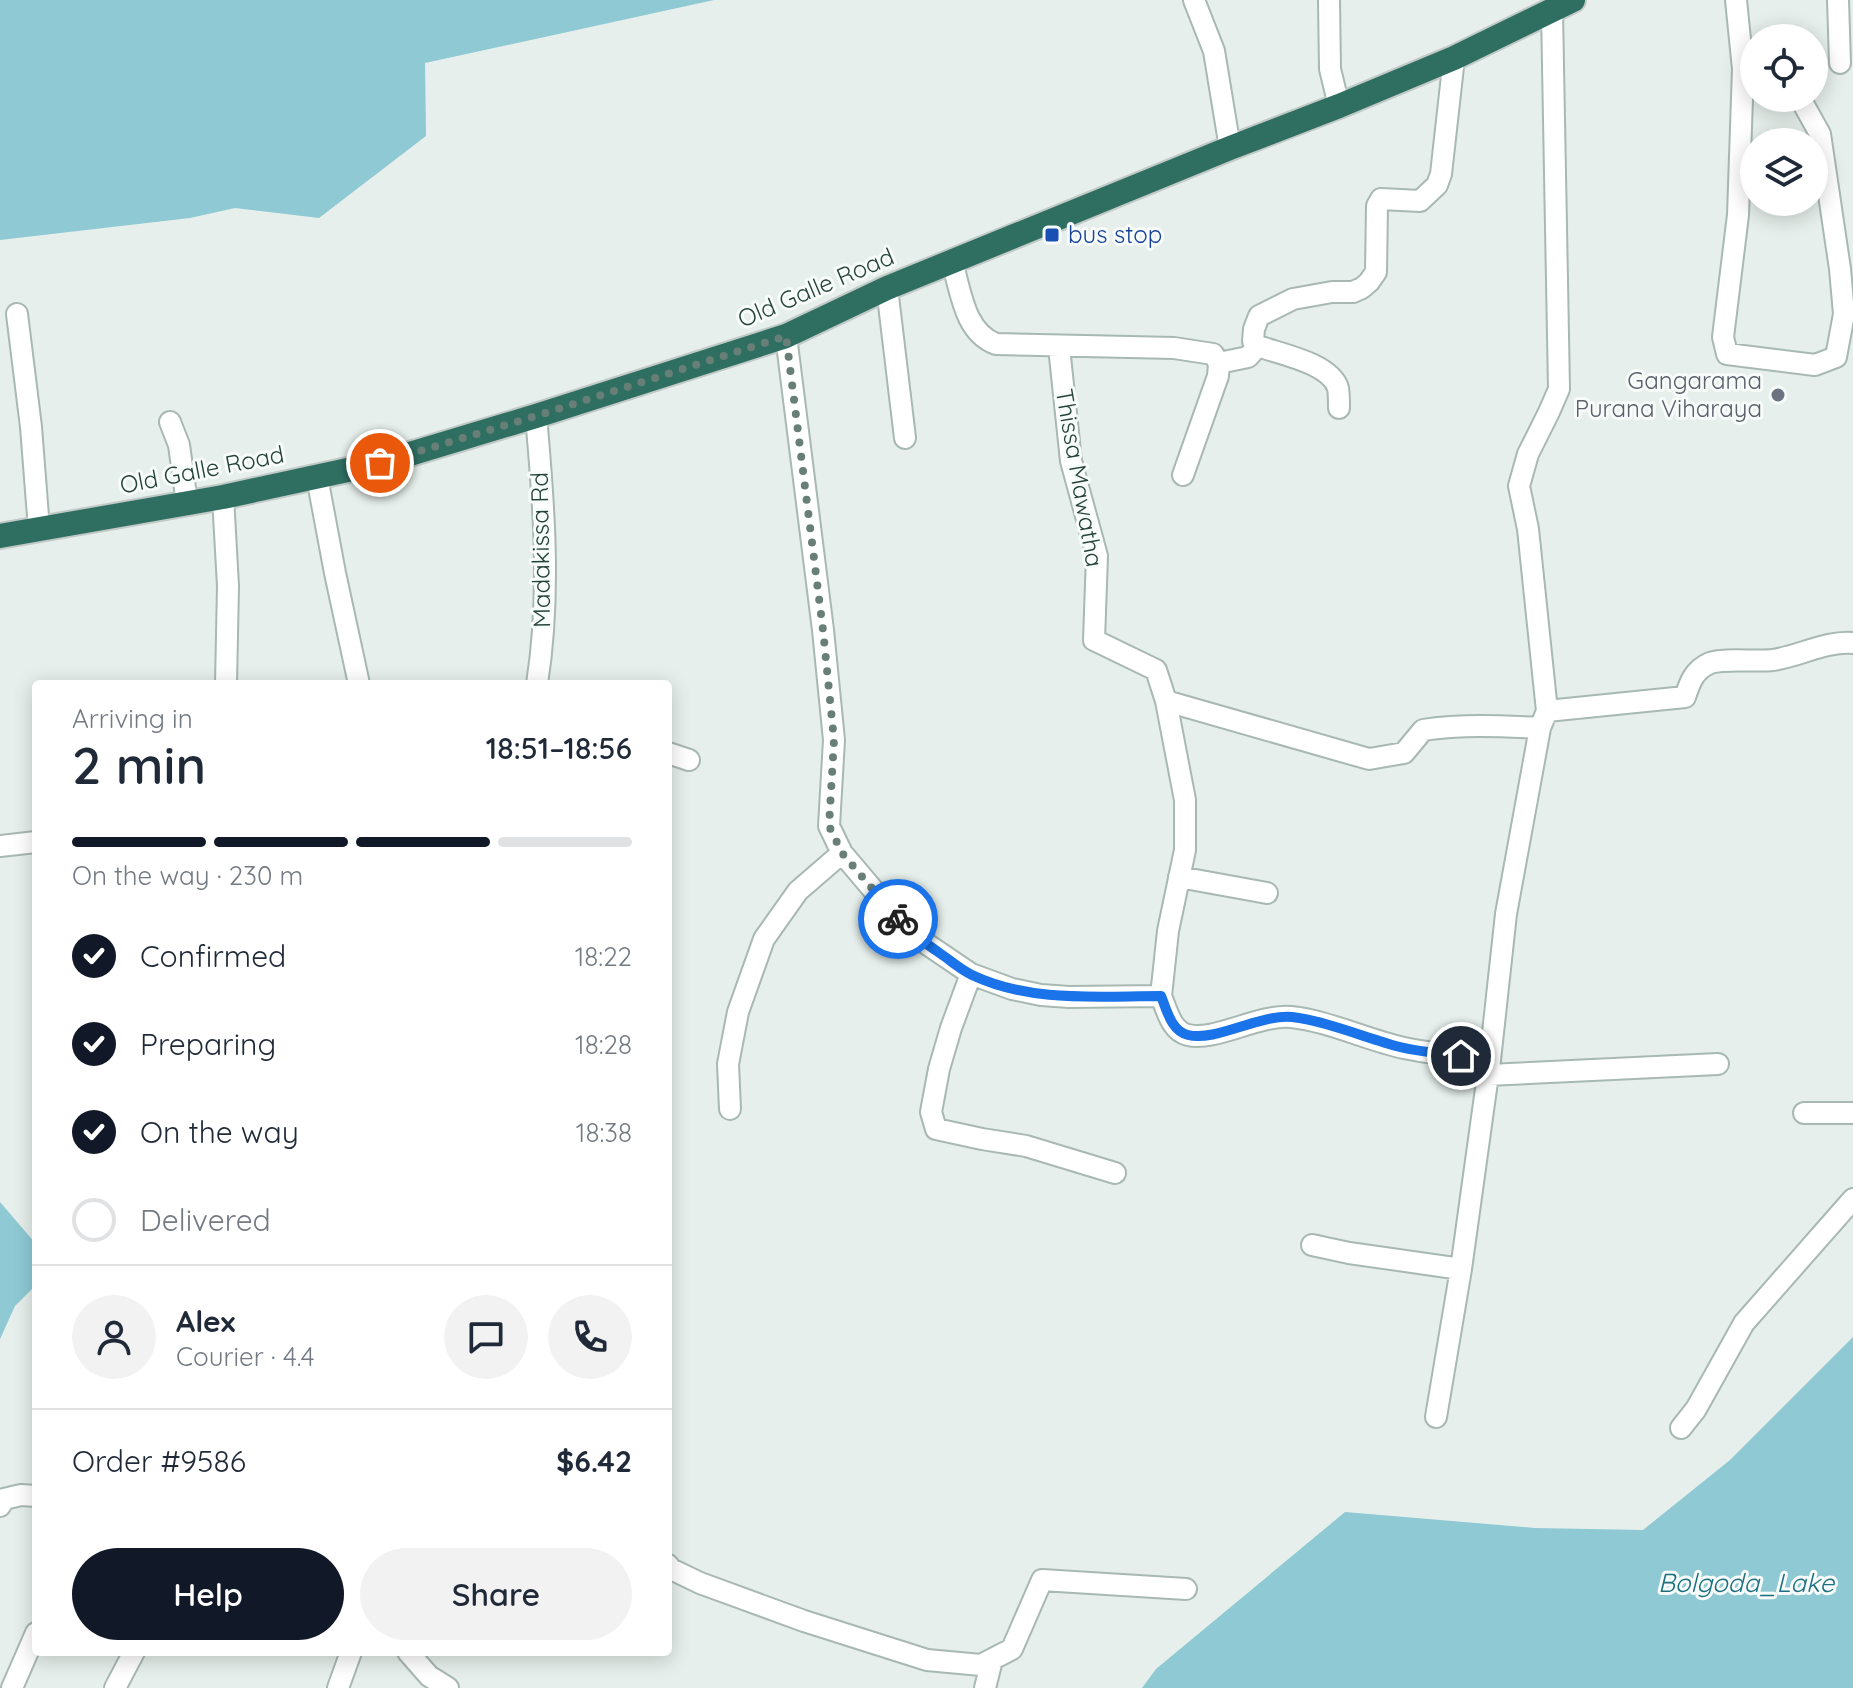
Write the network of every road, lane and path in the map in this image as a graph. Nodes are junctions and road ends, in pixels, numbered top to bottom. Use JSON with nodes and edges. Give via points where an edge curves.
{"nodes":[{"id":1,"x":1194,"y":0,"type":"edge"},
{"id":2,"x":1329,"y":0,"type":"edge"},
{"id":3,"x":1736,"y":0,"type":"edge"},
{"id":4,"x":1838,"y":0,"type":"edge"},
{"id":5,"x":1562,"y":6,"type":"edge"},
{"id":6,"x":1740,"y":24,"type":"edge"},
{"id":7,"x":1454,"y":58,"type":"junction"},
{"id":8,"x":1840,"y":63,"type":"dead end"},
{"id":9,"x":1339,"y":106,"type":"junction"},
{"id":10,"x":1746,"y":112,"type":"edge"},
{"id":11,"x":1808,"y":112,"type":"edge"},
{"id":12,"x":1230,"y":148,"type":"junction"},
{"id":13,"x":952,"y":262,"type":"junction"},
{"id":14,"x":887,"y":288,"type":"junction"},
{"id":15,"x":17,"y":314,"type":"dead end"},
{"id":16,"x":786,"y":336,"type":"junction"},
{"id":17,"x":1258,"y":346,"type":"junction"},
{"id":18,"x":1059,"y":347,"type":"junction"},
{"id":19,"x":1219,"y":363,"type":"junction"},
{"id":20,"x":1339,"y":408,"type":"dead end"},
{"id":21,"x":536,"y":416,"type":"junction"},
{"id":22,"x":170,"y":422,"type":"dead end"},
{"id":23,"x":905,"y":438,"type":"dead end"},
{"id":24,"x":1183,"y":475,"type":"dead end"},
{"id":25,"x":317,"y":477,"type":"junction"},
{"id":26,"x":223,"y":497,"type":"junction"},
{"id":27,"x":187,"y":503,"type":"junction"},
{"id":28,"x":39,"y":529,"type":"junction"},
{"id":29,"x":0,"y":536,"type":"edge"},
{"id":30,"x":1853,"y":643,"type":"edge"},
{"id":31,"x":226,"y":680,"type":"edge"},
{"id":32,"x":358,"y":680,"type":"edge"},
{"id":33,"x":537,"y":680,"type":"edge"},
{"id":34,"x":1166,"y":701,"type":"junction"},
{"id":35,"x":1544,"y":719,"type":"junction"},
{"id":36,"x":672,"y":754,"type":"edge"},
{"id":37,"x":689,"y":760,"type":"dead end"},
{"id":38,"x":32,"y":842,"type":"edge"},
{"id":39,"x":0,"y":846,"type":"edge"},
{"id":40,"x":842,"y":853,"type":"junction"},
{"id":41,"x":1179,"y":877,"type":"junction"},
{"id":42,"x":1267,"y":893,"type":"dead end"},
{"id":43,"x":971,"y":974,"type":"junction"},
{"id":44,"x":1161,"y":996,"type":"junction"},
{"id":45,"x":1718,"y":1064,"type":"dead end"},
{"id":46,"x":1489,"y":1068,"type":"junction"},
{"id":47,"x":730,"y":1109,"type":"dead end"},
{"id":48,"x":1804,"y":1113,"type":"dead end"},
{"id":49,"x":1853,"y":1113,"type":"edge"},
{"id":50,"x":1115,"y":1173,"type":"dead end"},
{"id":51,"x":1853,"y":1199,"type":"edge"},
{"id":52,"x":1312,"y":1245,"type":"dead end"},
{"id":53,"x":1461,"y":1269,"type":"junction"},
{"id":54,"x":1436,"y":1417,"type":"dead end"},
{"id":55,"x":1681,"y":1428,"type":"dead end"},
{"id":56,"x":32,"y":1496,"type":"edge"},
{"id":57,"x":0,"y":1506,"type":"edge"},
{"id":58,"x":672,"y":1569,"type":"edge"},
{"id":59,"x":1186,"y":1589,"type":"dead end"},
{"id":60,"x":32,"y":1642,"type":"edge"},
{"id":61,"x":132,"y":1656,"type":"edge"},
{"id":62,"x":350,"y":1656,"type":"edge"},
{"id":63,"x":412,"y":1656,"type":"edge"},
{"id":64,"x":992,"y":1660,"type":"junction"},
{"id":65,"x":12,"y":1688,"type":"edge"},
{"id":66,"x":115,"y":1688,"type":"edge"},
{"id":67,"x":338,"y":1688,"type":"edge"},
{"id":68,"x":448,"y":1688,"type":"edge"},
{"id":69,"x":985,"y":1688,"type":"edge"}],
"edges":[{"from":1,"to":12,"type":"street","via":[[1214,51]]},
{"from":2,"to":9,"type":"street","via":[[1330,69]]},
{"from":3,"to":6,"type":"street"},
{"from":4,"to":8,"type":"street"},
{"from":5,"to":7,"type":"highway","name":"Old Galle Road"},
{"from":5,"to":35,"type":"street","via":[[1559,389],[1519,486],[1528,529]]},
{"from":7,"to":9,"type":"highway","name":"Old Galle Road"},
{"from":7,"to":17,"type":"street","via":[[1437,185],[1420,201],[1381,199],[1376,272],[1369,282],[1353,292],[1311,294],[1274,307],[1259,316],[1253,341]]},
{"from":9,"to":12,"type":"highway","name":"Old Galle Road"},
{"from":10,"to":11,"type":"street","via":[[1723,337],[1727,354],[1815,365],[1836,357],[1844,314],[1820,134]]},
{"from":12,"to":13,"type":"highway","name":"Old Galle Road"},
{"from":13,"to":14,"type":"highway","name":"Old Galle Road"},
{"from":13,"to":18,"type":"street","via":[[972,327],[981,337],[996,344]]},
{"from":14,"to":16,"type":"highway","name":"Old Galle Road"},
{"from":14,"to":23,"type":"street"},
{"from":15,"to":28,"type":"street"},
{"from":16,"to":21,"type":"highway","name":"Old Galle Road"},
{"from":16,"to":40,"type":"street","via":[[834,740],[829,826]]},
{"from":17,"to":19,"type":"street","via":[[1248,357]]},
{"from":17,"to":20,"type":"street","via":[[1317,366],[1333,378]]},
{"from":18,"to":19,"type":"street","via":[[1174,348],[1213,354]]},
{"from":18,"to":34,"type":"street","name":"Thissa Mawatha","via":[[1071,461],[1097,556],[1094,640],[1156,670]]},
{"from":19,"to":24,"type":"street","via":[[1215,390]]},
{"from":21,"to":25,"type":"highway","name":"Old Galle Road"},
{"from":21,"to":33,"type":"street","name":"Madakissa Rd","via":[[545,515]]},
{"from":22,"to":27,"type":"street","via":[[179,445]]},
{"from":25,"to":26,"type":"highway","name":"Old Galle Road"},
{"from":25,"to":32,"type":"street"},
{"from":26,"to":27,"type":"highway","name":"Old Galle Road"},
{"from":26,"to":31,"type":"street"},
{"from":27,"to":28,"type":"highway","name":"Old Galle Road"},
{"from":28,"to":29,"type":"highway","name":"Old Galle Road"},
{"from":30,"to":35,"type":"street","via":[[1774,660],[1711,662],[1692,676],[1685,697]]},
{"from":34,"to":35,"type":"street","via":[[1369,759],[1404,753],[1423,730]]},
{"from":34,"to":41,"type":"street","name":"Thissa Mawatha","via":[[1185,800]]},
{"from":35,"to":46,"type":"street","via":[[1506,914]]},
{"from":36,"to":37,"type":"street"},
{"from":38,"to":39,"type":"street"},
{"from":40,"to":43,"type":"street","via":[[909,932]]},
{"from":40,"to":47,"type":"street","via":[[798,891],[764,939],[738,1012],[728,1064]]},
{"from":41,"to":42,"type":"street"},
{"from":41,"to":44,"type":"street","name":"Thissa Mawatha"},
{"from":43,"to":44,"type":"street","via":[[1041,995]]},
{"from":43,"to":50,"type":"street","via":[[939,1069],[931,1112],[936,1129],[1026,1146]]},
{"from":44,"to":46,"type":"street","via":[[1171,1021],[1188,1035],[1292,1017]]},
{"from":45,"to":46,"type":"street"},
{"from":46,"to":53,"type":"street"},
{"from":48,"to":49,"type":"street"},
{"from":51,"to":55,"type":"street","via":[[1744,1323]]},
{"from":52,"to":53,"type":"street"},
{"from":53,"to":54,"type":"street"},
{"from":56,"to":57,"type":"street","via":[[4,1499]]},
{"from":58,"to":64,"type":"street","via":[[804,1621],[927,1660],[981,1665]]},
{"from":59,"to":64,"type":"street","via":[[1042,1580],[1012,1649]]},
{"from":60,"to":65,"type":"street"},
{"from":61,"to":66,"type":"street"},
{"from":62,"to":67,"type":"street"},
{"from":63,"to":68,"type":"street"},
{"from":64,"to":69,"type":"street"}]}
